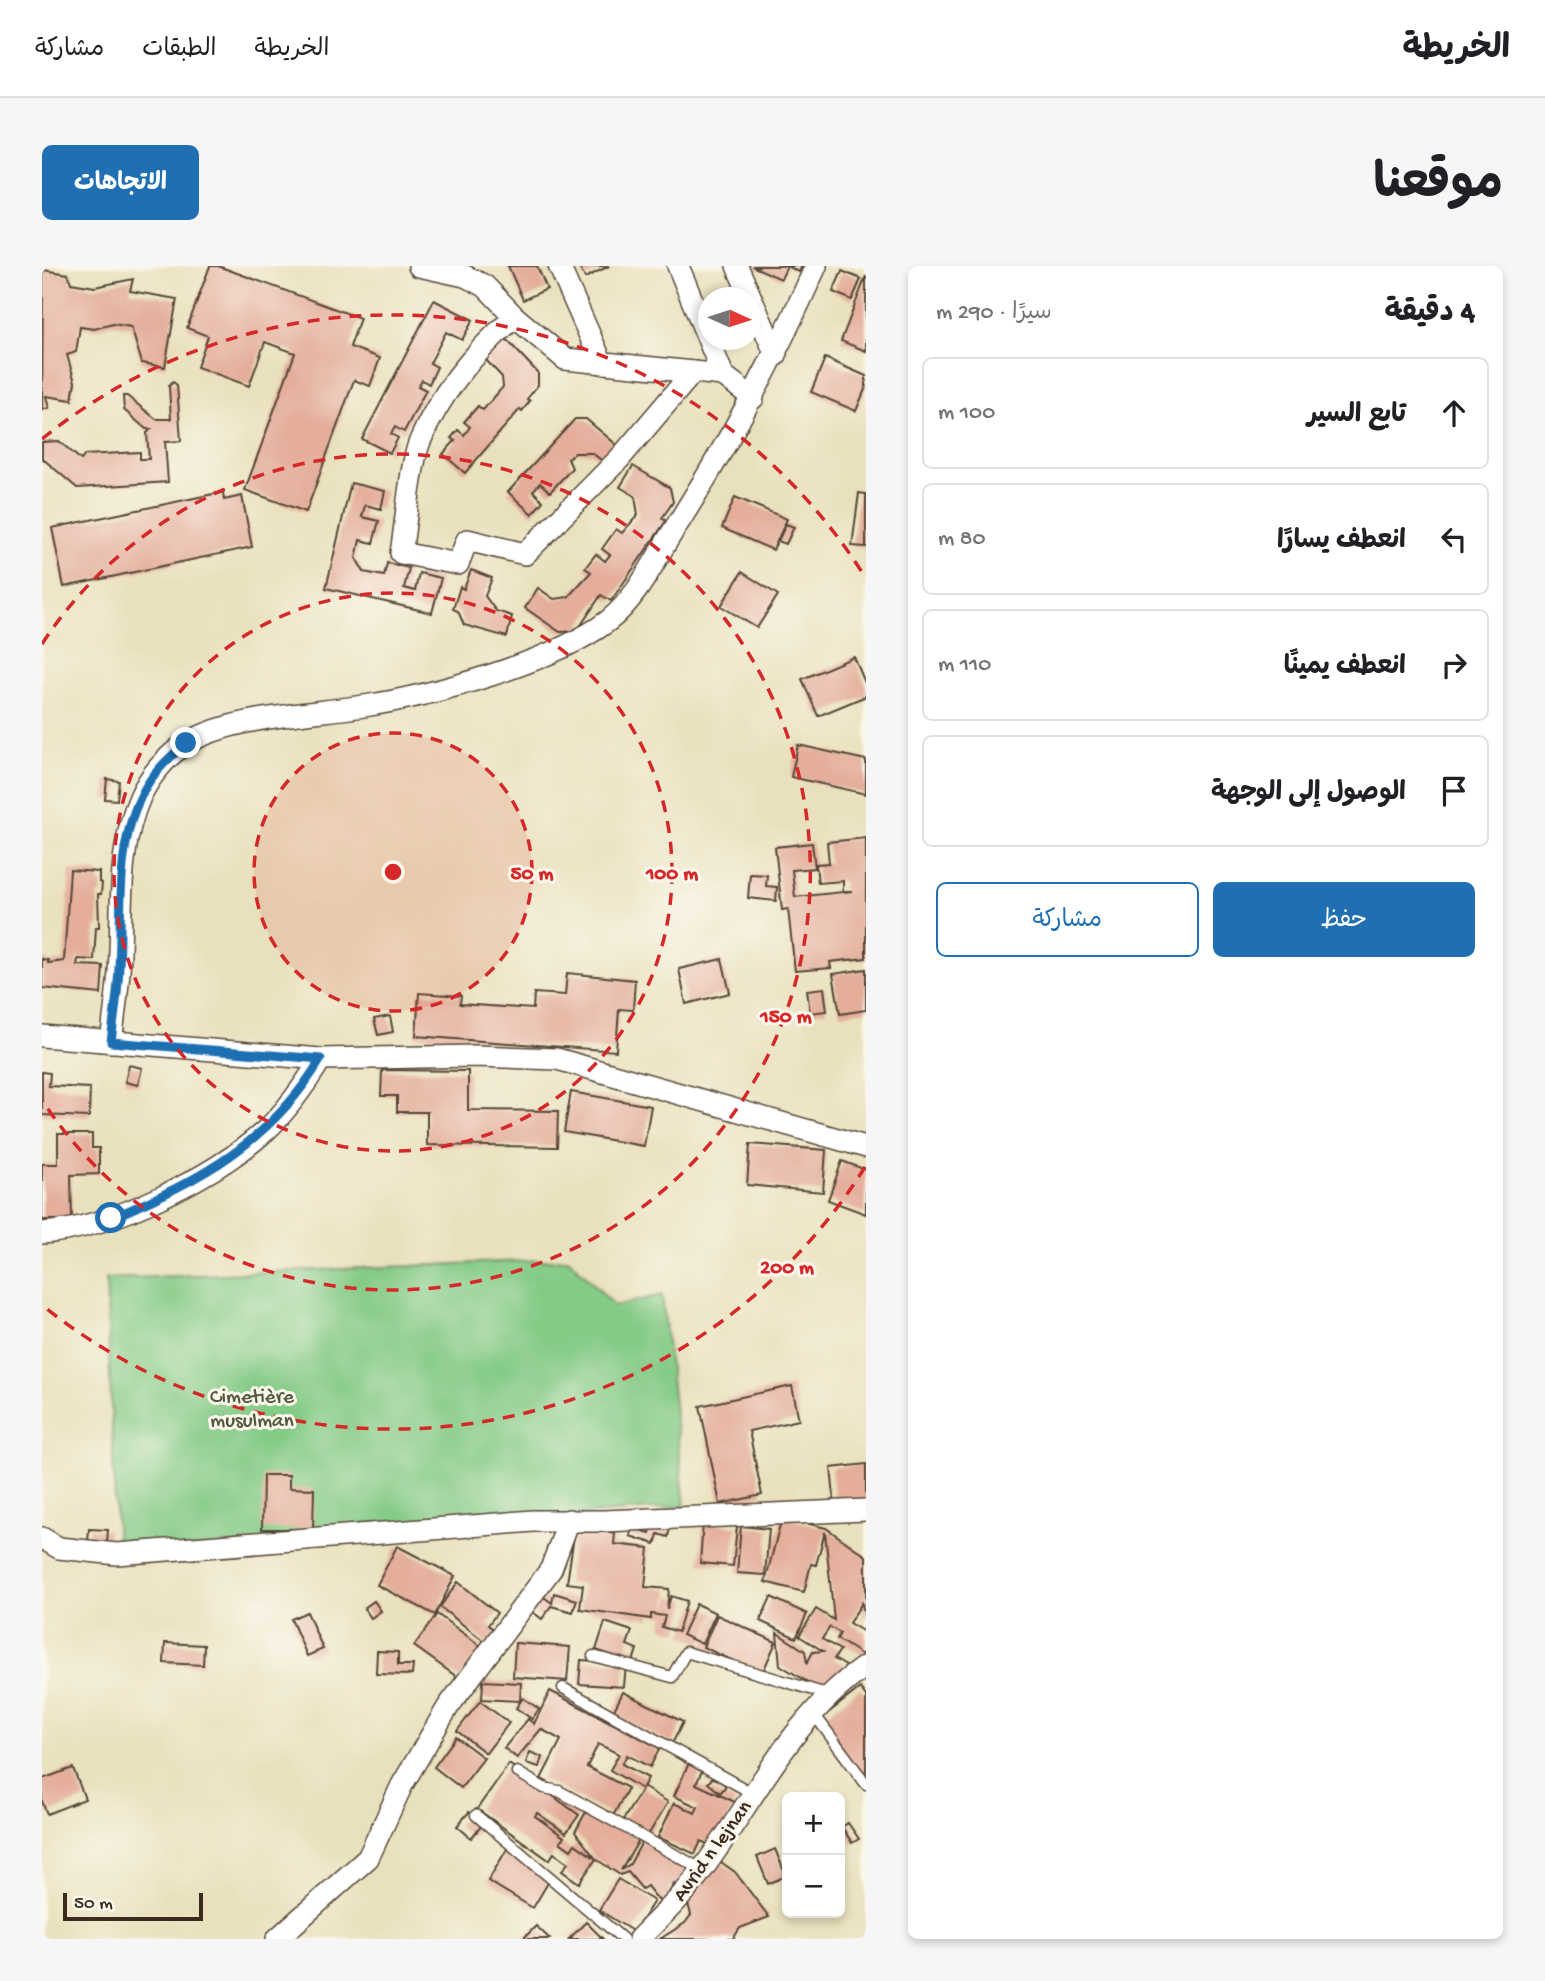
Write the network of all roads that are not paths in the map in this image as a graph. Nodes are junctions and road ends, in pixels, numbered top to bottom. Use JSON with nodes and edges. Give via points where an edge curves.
{"nodes":[{"id":1,"x":419,"y":266,"type":"edge"},
{"id":2,"x":559,"y":266,"type":"edge"},
{"id":3,"x":678,"y":266,"type":"edge"},
{"id":4,"x":737,"y":266,"type":"edge"},
{"id":5,"x":816,"y":266,"type":"edge"},
{"id":6,"x":515,"y":317,"type":"junction"},
{"id":7,"x":776,"y":355,"type":"junction"},
{"id":8,"x":602,"y":363,"type":"junction"},
{"id":9,"x":693,"y":372,"type":"junction"},
{"id":10,"x":723,"y":375,"type":"junction"},
{"id":11,"x":753,"y":398,"type":"junction"},
{"id":12,"x":42,"y":1036,"type":"edge"},
{"id":13,"x":111,"y":1042,"type":"junction"},
{"id":14,"x":321,"y":1059,"type":"junction"},
{"id":15,"x":866,"y":1147,"type":"edge"},
{"id":16,"x":42,"y":1233,"type":"edge"},
{"id":17,"x":866,"y":1510,"type":"edge"},
{"id":18,"x":569,"y":1520,"type":"junction"},
{"id":19,"x":42,"y":1538,"type":"edge"},
{"id":20,"x":593,"y":1656,"type":"dead end"},
{"id":21,"x":863,"y":1674,"type":"edge"},
{"id":22,"x":563,"y":1688,"type":"dead end"},
{"id":23,"x":833,"y":1696,"type":"junction"},
{"id":24,"x":814,"y":1714,"type":"junction"},
{"id":25,"x":517,"y":1772,"type":"dead end"},
{"id":26,"x":866,"y":1784,"type":"edge"},
{"id":27,"x":752,"y":1793,"type":"junction"},
{"id":28,"x":476,"y":1815,"type":"dead end"},
{"id":29,"x":701,"y":1869,"type":"junction"},
{"id":30,"x":277,"y":1939,"type":"edge"},
{"id":31,"x":623,"y":1939,"type":"edge"},
{"id":32,"x":639,"y":1939,"type":"edge"}],
"edges":[{"from":1,"to":6,"type":"street","via":[[465,276],[485,286]]},
{"from":2,"to":8,"type":"street"},
{"from":3,"to":10,"type":"street"},
{"from":4,"to":7,"type":"street"},
{"from":5,"to":7,"type":"street"},
{"from":6,"to":8,"type":"street","via":[[565,359]]},
{"from":6,"to":9,"type":"street","via":[[484,344],[453,383],[419,443],[401,553],[458,564],[467,540],[525,554],[621,457]]},
{"from":7,"to":11,"type":"street"},
{"from":8,"to":9,"type":"street"},
{"from":9,"to":10,"type":"street"},
{"from":10,"to":11,"type":"street"},
{"from":11,"to":13,"type":"street","via":[[630,600],[588,634],[499,672],[428,693],[238,724],[186,743],[160,766],[140,796],[130,830]]},
{"from":12,"to":13,"type":"street"},
{"from":13,"to":14,"type":"street"},
{"from":14,"to":15,"type":"street","via":[[557,1059]]},
{"from":14,"to":16,"type":"street","via":[[293,1101],[234,1156],[111,1218],[68,1232]]},
{"from":17,"to":18,"type":"street"},
{"from":18,"to":19,"type":"street","via":[[308,1536],[117,1554],[59,1548]]},
{"from":18,"to":30,"type":"street","via":[[551,1569],[448,1707],[402,1785],[368,1858]]},
{"from":20,"to":23,"type":"lane","via":[[672,1676],[687,1652]]},
{"from":21,"to":23,"type":"street","name":"Avrid n lejnan"},
{"from":22,"to":27,"type":"lane"},
{"from":23,"to":24,"type":"street","name":"Avrid n lejnan"},
{"from":24,"to":26,"type":"lane"},
{"from":24,"to":27,"type":"street","name":"Avrid n lejnan"},
{"from":25,"to":29,"type":"lane"},
{"from":27,"to":29,"type":"street","name":"Avrid n lejnan"},
{"from":28,"to":31,"type":"lane"},
{"from":29,"to":32,"type":"street","name":"Avrid n lejnan"}]}
